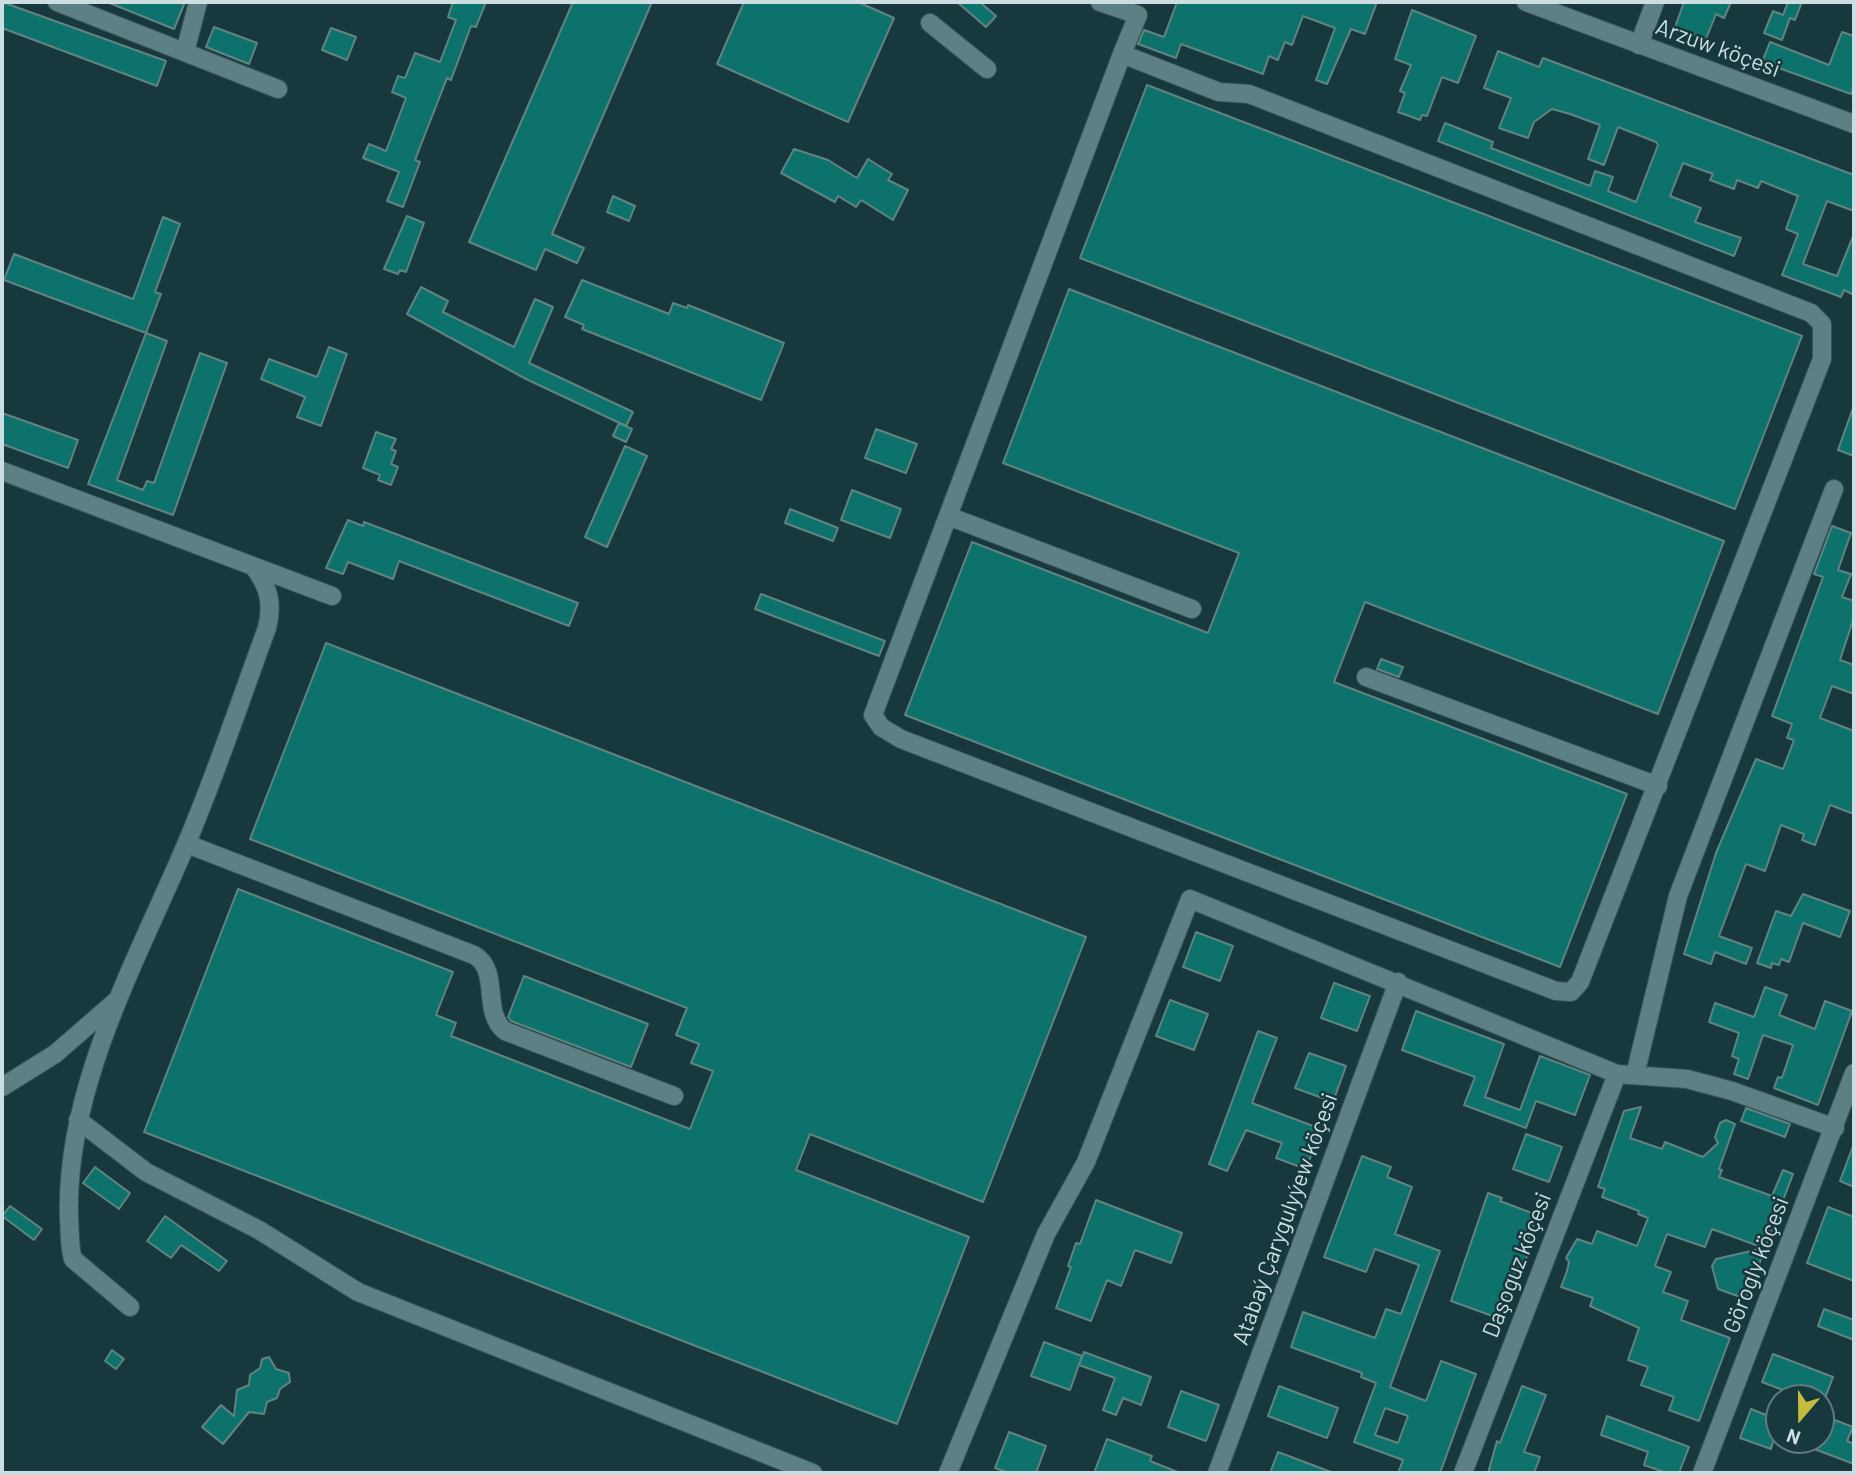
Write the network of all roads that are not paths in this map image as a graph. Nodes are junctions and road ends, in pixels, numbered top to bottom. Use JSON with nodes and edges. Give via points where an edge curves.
{"nodes":[{"id":1,"x":57,"y":2,"type":"edge"},
{"id":2,"x":108,"y":2,"type":"edge"},
{"id":3,"x":198,"y":2,"type":"edge"},
{"id":4,"x":1100,"y":2,"type":"edge"},
{"id":5,"x":1525,"y":2,"type":"edge"},
{"id":6,"x":1655,"y":2,"type":"edge"},
{"id":7,"x":100,"y":19,"type":"junction"},
{"id":8,"x":930,"y":23,"type":"dead end"},
{"id":9,"x":1639,"y":45,"type":"junction"},
{"id":10,"x":185,"y":52,"type":"junction"},
{"id":11,"x":1122,"y":54,"type":"junction"},
{"id":12,"x":987,"y":69,"type":"dead end"},
{"id":13,"x":278,"y":89,"type":"dead end"},
{"id":14,"x":1854,"y":124,"type":"edge"},
{"id":15,"x":2,"y":471,"type":"edge"},
{"id":16,"x":1834,"y":489,"type":"dead end"},
{"id":17,"x":948,"y":516,"type":"junction"},
{"id":18,"x":254,"y":567,"type":"junction"},
{"id":19,"x":332,"y":596,"type":"dead end"},
{"id":20,"x":1192,"y":609,"type":"dead end"},
{"id":21,"x":1366,"y":677,"type":"dead end"},
{"id":22,"x":1658,"y":786,"type":"junction"},
{"id":23,"x":187,"y":844,"type":"junction"},
{"id":24,"x":1398,"y":982,"type":"junction"},
{"id":25,"x":118,"y":1000,"type":"junction"},
{"id":26,"x":1616,"y":1073,"type":"junction"},
{"id":27,"x":1854,"y":1073,"type":"edge"},
{"id":28,"x":1635,"y":1075,"type":"junction"},
{"id":29,"x":2,"y":1087,"type":"edge"},
{"id":30,"x":674,"y":1096,"type":"dead end"},
{"id":31,"x":78,"y":1120,"type":"junction"},
{"id":32,"x":1835,"y":1128,"type":"junction"},
{"id":33,"x":130,"y":1307,"type":"dead end"},
{"id":34,"x":813,"y":1473,"type":"edge"},
{"id":35,"x":948,"y":1473,"type":"edge"},
{"id":36,"x":1217,"y":1473,"type":"edge"},
{"id":37,"x":1463,"y":1473,"type":"edge"},
{"id":38,"x":1702,"y":1473,"type":"edge"}],
"edges":[{"from":1,"to":7,"type":"street"},
{"from":2,"to":7,"type":"street"},
{"from":3,"to":10,"type":"street"},
{"from":4,"to":11,"type":"street","via":[[1138,15]]},
{"from":5,"to":9,"type":"street","name":"Arzuw köçesi"},
{"from":6,"to":9,"type":"street"},
{"from":7,"to":10,"type":"street"},
{"from":8,"to":12,"type":"street"},
{"from":9,"to":14,"type":"street","name":"Arzuw köçesi"},
{"from":10,"to":13,"type":"street"},
{"from":11,"to":17,"type":"street"},
{"from":11,"to":22,"type":"street","via":[[1219,92],[1249,94],[1811,313],[1822,324],[1822,359]]},
{"from":15,"to":18,"type":"street"},
{"from":16,"to":28,"type":"street","via":[[1678,896]]},
{"from":17,"to":20,"type":"street"},
{"from":17,"to":22,"type":"street","via":[[873,715],[881,727],[914,744],[1556,991],[1571,992],[1580,982]]},
{"from":18,"to":19,"type":"street"},
{"from":18,"to":23,"type":"street","via":[[268,592],[270,613]]},
{"from":21,"to":22,"type":"street"},
{"from":23,"to":25,"type":"street"},
{"from":23,"to":30,"type":"street","via":[[474,955],[487,968],[494,1017],[505,1031]]},
{"from":24,"to":26,"type":"street"},
{"from":24,"to":35,"type":"street","via":[[1191,899],[1086,1162],[1046,1234]]},
{"from":24,"to":36,"type":"street","name":"Atabaý Çarygulyýew köçesi"},
{"from":25,"to":29,"type":"street","via":[[55,1054]]},
{"from":25,"to":31,"type":"street"},
{"from":26,"to":28,"type":"street"},
{"from":26,"to":37,"type":"street","name":"Daşoguz köçesi"},
{"from":27,"to":32,"type":"street","name":"Görogly köçesi"},
{"from":28,"to":32,"type":"street","via":[[1714,1086]]},
{"from":31,"to":33,"type":"street","via":[[70,1156],[70,1251],[80,1268]]},
{"from":31,"to":34,"type":"street","via":[[146,1172],[259,1230],[358,1292]]},
{"from":32,"to":38,"type":"street","name":"Görogly köçesi"}]}
